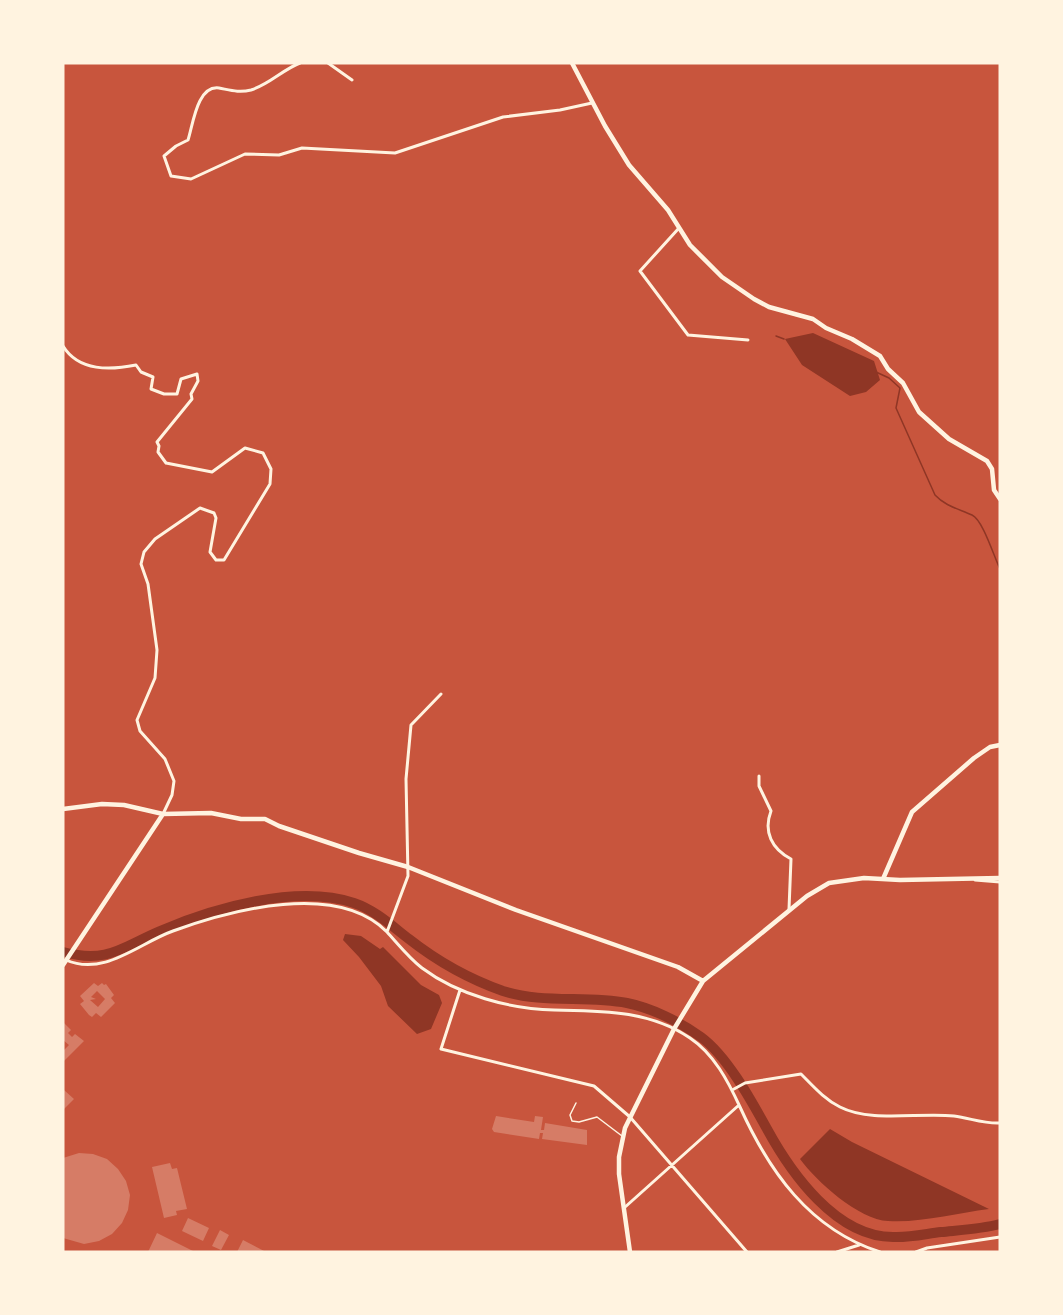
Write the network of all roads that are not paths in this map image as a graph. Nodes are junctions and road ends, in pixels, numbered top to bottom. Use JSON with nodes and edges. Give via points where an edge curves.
{"nodes":[{"id":1,"x":300,"y":63,"type":"edge"},
{"id":2,"x":328,"y":63,"type":"edge"},
{"id":3,"x":572,"y":63,"type":"edge"},
{"id":4,"x":352,"y":80,"type":"dead end"},
{"id":5,"x":592,"y":103,"type":"junction"},
{"id":6,"x":679,"y":228,"type":"junction"},
{"id":7,"x":747,"y":340,"type":"dead end"},
{"id":8,"x":63,"y":346,"type":"edge"},
{"id":9,"x":1000,"y":499,"type":"edge"},
{"id":10,"x":441,"y":694,"type":"dead end"},
{"id":11,"x":1000,"y":745,"type":"edge"},
{"id":12,"x":759,"y":776,"type":"dead end"},
{"id":13,"x":63,"y":809,"type":"edge"},
{"id":14,"x":163,"y":814,"type":"junction"},
{"id":15,"x":408,"y":867,"type":"junction"},
{"id":16,"x":883,"y":879,"type":"junction"},
{"id":17,"x":1000,"y":880,"type":"edge"},
{"id":18,"x":789,"y":911,"type":"junction"},
{"id":19,"x":388,"y":930,"type":"junction"},
{"id":20,"x":65,"y":961,"type":"edge"},
{"id":21,"x":703,"y":981,"type":"junction"},
{"id":22,"x":461,"y":989,"type":"junction"},
{"id":23,"x":674,"y":1029,"type":"junction"},
{"id":24,"x":734,"y":1089,"type":"junction"},
{"id":25,"x":576,"y":1103,"type":"dead end"},
{"id":26,"x":739,"y":1105,"type":"junction"},
{"id":27,"x":630,"y":1117,"type":"junction"},
{"id":28,"x":1000,"y":1123,"type":"edge"},
{"id":29,"x":623,"y":1136,"type":"junction"},
{"id":30,"x":674,"y":1164,"type":"junction"},
{"id":31,"x":624,"y":1208,"type":"junction"},
{"id":32,"x":1000,"y":1237,"type":"edge"},
{"id":33,"x":859,"y":1245,"type":"junction"},
{"id":34,"x":630,"y":1252,"type":"edge"},
{"id":35,"x":747,"y":1252,"type":"edge"},
{"id":36,"x":837,"y":1252,"type":"edge"},
{"id":37,"x":880,"y":1252,"type":"edge"},
{"id":38,"x":916,"y":1252,"type":"edge"}],
"edges":[{"from":1,"to":5,"type":"street","via":[[250,90],[216,88],[206,92],[188,140],[164,156],[171,176],[191,179],[245,154],[279,155],[302,148],[395,153],[503,117]]},
{"from":2,"to":4,"type":"street"},
{"from":3,"to":5,"type":"street"},
{"from":5,"to":6,"type":"street","via":[[629,165]]},
{"from":6,"to":7,"type":"street","via":[[640,271],[688,335]]},
{"from":6,"to":9,"type":"street","via":[[690,245],[733,285],[769,307],[813,319],[880,356],[903,382],[919,412],[949,439],[987,461]]},
{"from":8,"to":14,"type":"street","via":[[67,354],[102,370],[136,365],[141,372],[153,376],[151,388],[164,394],[177,393],[181,379],[197,374],[192,399],[157,442],[158,452],[166,463],[212,472],[245,448],[263,453],[272,469],[270,484],[224,560],[214,559],[210,552],[214,513],[200,508],[162,533],[144,552],[141,564],[148,584],[157,655],[155,678],[137,720],[140,731],[165,759],[174,782]]},
{"from":10,"to":15,"type":"street","via":[[411,725],[406,779]]},
{"from":11,"to":16,"type":"street","via":[[974,758],[912,812]]},
{"from":12,"to":18,"type":"street","via":[[760,789],[771,811],[767,822],[772,843],[791,859]]},
{"from":13,"to":14,"type":"street","via":[[124,805]]},
{"from":14,"to":15,"type":"street","via":[[211,813],[265,819]]},
{"from":14,"to":20,"type":"street"},
{"from":15,"to":19,"type":"street"},
{"from":15,"to":21,"type":"street","via":[[678,967]]},
{"from":16,"to":17,"type":"street"},
{"from":16,"to":18,"type":"street","via":[[851,878],[829,883]]},
{"from":18,"to":21,"type":"street"},
{"from":19,"to":20,"type":"street","via":[[328,904],[298,903],[214,916],[172,931],[112,962]]},
{"from":19,"to":22,"type":"street","via":[[421,968]]},
{"from":21,"to":23,"type":"street"},
{"from":22,"to":23,"type":"street","via":[[483,998],[536,1008],[627,1013]]},
{"from":22,"to":27,"type":"street","via":[[441,1048],[589,1083]]},
{"from":23,"to":24,"type":"street","via":[[708,1054]]},
{"from":23,"to":27,"type":"street"},
{"from":24,"to":26,"type":"street"},
{"from":24,"to":28,"type":"street","via":[[745,1083],[801,1074],[823,1096],[857,1113],[954,1116],[986,1124]]},
{"from":25,"to":29,"type":"lane","via":[[570,1115],[572,1121],[597,1117]]},
{"from":26,"to":30,"type":"street"},
{"from":26,"to":33,"type":"street","via":[[787,1189],[830,1229]]},
{"from":27,"to":29,"type":"street"},
{"from":27,"to":30,"type":"street"},
{"from":29,"to":31,"type":"street","via":[[619,1157]]},
{"from":30,"to":31,"type":"street"},
{"from":30,"to":35,"type":"street"},
{"from":31,"to":34,"type":"street"},
{"from":32,"to":38,"type":"street"},
{"from":33,"to":36,"type":"street"},
{"from":33,"to":37,"type":"street"}]}
